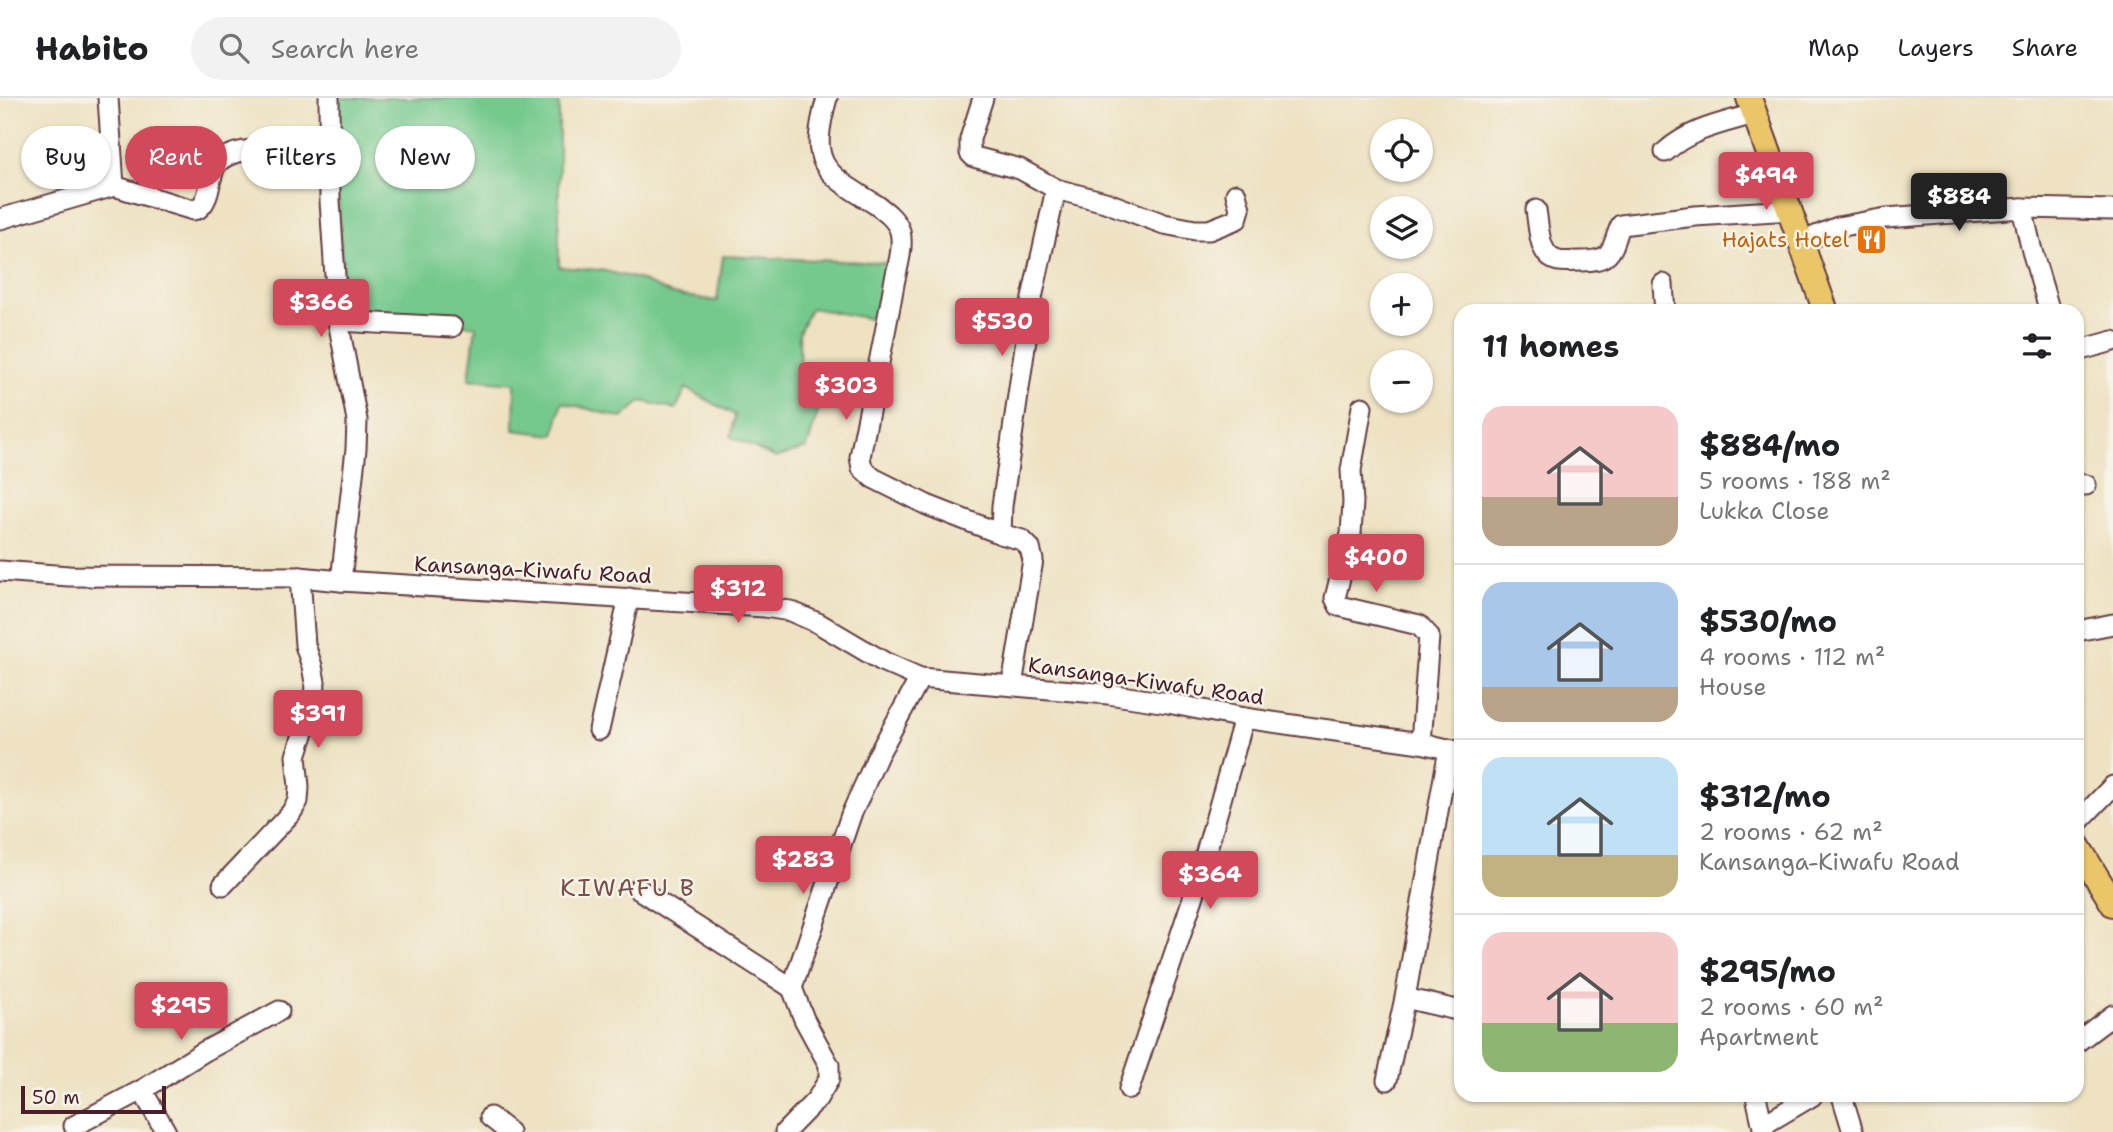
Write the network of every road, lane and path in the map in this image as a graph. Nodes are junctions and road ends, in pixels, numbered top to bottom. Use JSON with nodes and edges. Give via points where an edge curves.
{"nodes":[{"id":1,"x":108,"y":98,"type":"edge"},
{"id":2,"x":329,"y":98,"type":"edge"},
{"id":3,"x":827,"y":98,"type":"edge"},
{"id":4,"x":983,"y":98,"type":"edge"},
{"id":5,"x":1752,"y":106,"type":"edge"},
{"id":6,"x":329,"y":126,"type":"edge"},
{"id":7,"x":1665,"y":152,"type":"dead end"},
{"id":8,"x":241,"y":153,"type":"edge"},
{"id":9,"x":114,"y":187,"type":"junction"},
{"id":10,"x":330,"y":189,"type":"edge"},
{"id":11,"x":1056,"y":189,"type":"junction"},
{"id":12,"x":1236,"y":194,"type":"dead end"},
{"id":13,"x":2022,"y":208,"type":"junction"},
{"id":14,"x":1536,"y":210,"type":"dead end"},
{"id":15,"x":1790,"y":210,"type":"junction"},
{"id":16,"x":2113,"y":210,"type":"edge"},
{"id":17,"x":0,"y":219,"type":"edge"},
{"id":18,"x":1801,"y":242,"type":"junction"},
{"id":19,"x":1662,"y":284,"type":"dead end"},
{"id":20,"x":1664,"y":304,"type":"edge"},
{"id":21,"x":1823,"y":304,"type":"edge"},
{"id":22,"x":2048,"y":304,"type":"edge"},
{"id":23,"x":338,"y":321,"type":"junction"},
{"id":24,"x":452,"y":327,"type":"dead end"},
{"id":25,"x":2113,"y":341,"type":"edge"},
{"id":26,"x":2084,"y":349,"type":"edge"},
{"id":27,"x":1362,"y":407,"type":"dead end"},
{"id":28,"x":1001,"y":534,"type":"junction"},
{"id":29,"x":0,"y":571,"type":"edge"},
{"id":30,"x":300,"y":577,"type":"junction"},
{"id":31,"x":341,"y":581,"type":"junction"},
{"id":32,"x":629,"y":598,"type":"junction"},
{"id":33,"x":2113,"y":624,"type":"edge"},
{"id":34,"x":2084,"y":630,"type":"edge"},
{"id":35,"x":920,"y":678,"type":"junction"},
{"id":36,"x":1012,"y":685,"type":"junction"},
{"id":37,"x":1244,"y":718,"type":"junction"},
{"id":38,"x":599,"y":730,"type":"dead end"},
{"id":39,"x":1421,"y":743,"type":"junction"},
{"id":40,"x":1454,"y":750,"type":"edge"},
{"id":41,"x":1454,"y":755,"type":"edge"},
{"id":42,"x":2113,"y":786,"type":"edge"},
{"id":43,"x":2084,"y":816,"type":"edge"},
{"id":44,"x":2084,"y":856,"type":"edge"},
{"id":45,"x":223,"y":885,"type":"dead end"},
{"id":46,"x":638,"y":889,"type":"dead end"},
{"id":47,"x":2113,"y":904,"type":"edge"},
{"id":48,"x":792,"y":988,"type":"junction"},
{"id":49,"x":1405,"y":998,"type":"junction"},
{"id":50,"x":1454,"y":1008,"type":"edge"},
{"id":51,"x":279,"y":1011,"type":"dead end"},
{"id":52,"x":2113,"y":1015,"type":"edge"},
{"id":53,"x":2084,"y":1037,"type":"edge"},
{"id":54,"x":1387,"y":1080,"type":"dead end"},
{"id":55,"x":1129,"y":1089,"type":"dead end"},
{"id":56,"x":142,"y":1090,"type":"junction"},
{"id":57,"x":1757,"y":1102,"type":"edge"},
{"id":58,"x":1803,"y":1102,"type":"edge"},
{"id":59,"x":1844,"y":1102,"type":"edge"},
{"id":60,"x":490,"y":1117,"type":"dead end"},
{"id":61,"x":74,"y":1126,"type":"dead end"},
{"id":62,"x":1763,"y":1129,"type":"edge"},
{"id":63,"x":166,"y":1132,"type":"edge"},
{"id":64,"x":509,"y":1132,"type":"edge"},
{"id":65,"x":785,"y":1132,"type":"edge"},
{"id":66,"x":1853,"y":1132,"type":"edge"}],
"edges":[{"from":1,"to":9,"type":"street"},
{"from":2,"to":6,"type":"street"},
{"from":3,"to":28,"type":"street","via":[[818,149],[826,165],[837,181],[894,219],[900,231],[860,457],[862,468],[927,505]]},
{"from":4,"to":11,"type":"street","via":[[970,153],[1020,169]]},
{"from":5,"to":7,"type":"street","via":[[1689,134]]},
{"from":5,"to":15,"type":"main road"},
{"from":8,"to":9,"type":"street","via":[[222,159],[215,167],[198,209]]},
{"from":9,"to":17,"type":"street"},
{"from":10,"to":23,"type":"street"},
{"from":11,"to":12,"type":"street","via":[[1195,230],[1209,230],[1237,219]]},
{"from":11,"to":28,"type":"street","via":[[1032,298]]},
{"from":13,"to":16,"type":"street"},
{"from":13,"to":18,"type":"street","via":[[1886,218],[1838,227]]},
{"from":13,"to":22,"type":"street"},
{"from":14,"to":15,"type":"street","via":[[1546,256],[1557,261],[1590,261],[1606,256],[1621,225]]},
{"from":15,"to":18,"type":"main road"},
{"from":18,"to":21,"type":"main road"},
{"from":19,"to":20,"type":"street"},
{"from":23,"to":24,"type":"street"},
{"from":23,"to":31,"type":"street","via":[[357,420]]},
{"from":25,"to":26,"type":"street"},
{"from":27,"to":39,"type":"street","via":[[1351,470],[1351,534],[1335,598],[1339,606],[1419,625],[1429,636]]},
{"from":28,"to":36,"type":"street","via":[[1022,540],[1034,560]]},
{"from":29,"to":30,"type":"street","name":"Kansanga-Kiwafu Road"},
{"from":30,"to":31,"type":"street","name":"Kansanga-Kiwafu Road"},
{"from":30,"to":45,"type":"street","via":[[304,645],[316,681],[296,756],[298,801]]},
{"from":31,"to":32,"type":"street","name":"Kansanga-Kiwafu Road"},
{"from":32,"to":35,"type":"street","name":"Kansanga-Kiwafu Road","via":[[790,611]]},
{"from":32,"to":38,"type":"street"},
{"from":33,"to":34,"type":"street"},
{"from":35,"to":36,"type":"street","name":"Kansanga-Kiwafu Road"},
{"from":35,"to":48,"type":"street","via":[[850,815]]},
{"from":36,"to":37,"type":"street","name":"Kansanga-Kiwafu Road","via":[[1108,694]]},
{"from":37,"to":39,"type":"street","name":"Kansanga-Kiwafu Road"},
{"from":37,"to":55,"type":"street","via":[[1194,895]]},
{"from":39,"to":40,"type":"street","name":"Kansanga-Kiwafu Road"},
{"from":41,"to":49,"type":"street"},
{"from":42,"to":43,"type":"street"},
{"from":44,"to":47,"type":"main road"},
{"from":46,"to":48,"type":"street"},
{"from":48,"to":65,"type":"street","via":[[829,1065],[829,1079],[817,1099]]},
{"from":49,"to":50,"type":"street"},
{"from":49,"to":54,"type":"street"},
{"from":51,"to":56,"type":"street"},
{"from":52,"to":53,"type":"street"},
{"from":56,"to":61,"type":"street"},
{"from":56,"to":63,"type":"street"},
{"from":57,"to":62,"type":"street"},
{"from":58,"to":62,"type":"street"},
{"from":59,"to":66,"type":"street"},
{"from":60,"to":64,"type":"street"}]}
